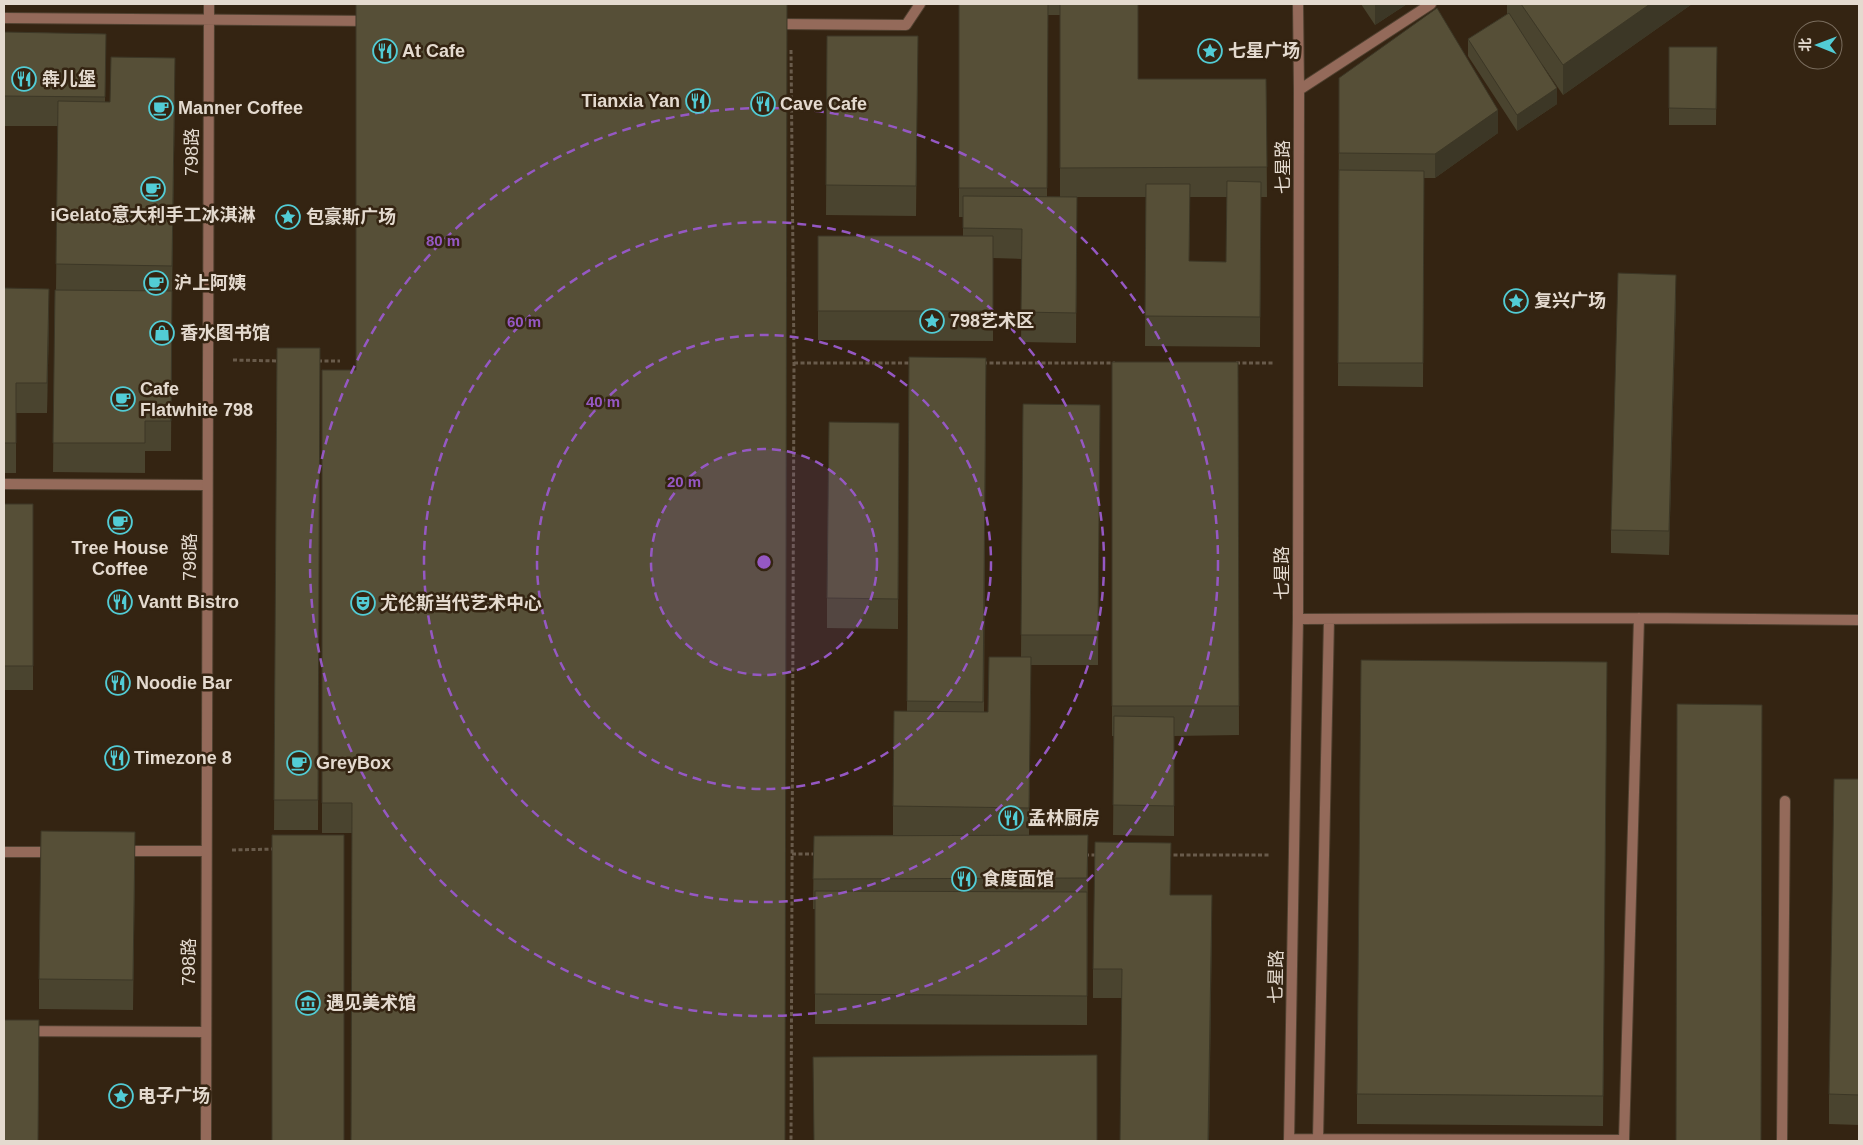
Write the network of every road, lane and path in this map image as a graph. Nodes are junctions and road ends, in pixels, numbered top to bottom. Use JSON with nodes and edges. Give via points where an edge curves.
{"nodes":[{"id":1,"x":209,"y":4,"type":"edge"},
{"id":2,"x":920,"y":4,"type":"edge"},
{"id":3,"x":1298,"y":4,"type":"edge"},
{"id":4,"x":1431,"y":4,"type":"edge"},
{"id":5,"x":4,"y":18,"type":"edge"},
{"id":6,"x":208,"y":20,"type":"junction"},
{"id":7,"x":376,"y":21,"type":"edge"},
{"id":8,"x":761,"y":24,"type":"edge"},
{"id":9,"x":790,"y":24,"type":"junction"},
{"id":10,"x":1299,"y":90,"type":"junction"},
{"id":11,"x":208,"y":360,"type":"junction"},
{"id":12,"x":283,"y":361,"type":"edge"},
{"id":13,"x":312,"y":361,"type":"edge"},
{"id":14,"x":340,"y":361,"type":"dead end"},
{"id":15,"x":794,"y":363,"type":"junction"},
{"id":16,"x":912,"y":363,"type":"edge"},
{"id":17,"x":982,"y":363,"type":"edge"},
{"id":18,"x":1120,"y":363,"type":"edge"},
{"id":19,"x":1229,"y":363,"type":"edge"},
{"id":20,"x":1298,"y":363,"type":"junction"},
{"id":21,"x":4,"y":484,"type":"edge"},
{"id":22,"x":207,"y":485,"type":"junction"},
{"id":23,"x":1638,"y":618,"type":"junction"},
{"id":24,"x":1298,"y":619,"type":"junction"},
{"id":25,"x":1329,"y":619,"type":"junction"},
{"id":26,"x":1859,"y":620,"type":"edge"},
{"id":27,"x":1785,"y":801,"type":"dead end"},
{"id":28,"x":284,"y":849,"type":"edge"},
{"id":29,"x":110,"y":851,"type":"edge"},
{"id":30,"x":206,"y":851,"type":"junction"},
{"id":31,"x":4,"y":852,"type":"edge"},
{"id":32,"x":62,"y":852,"type":"edge"},
{"id":33,"x":792,"y":854,"type":"junction"},
{"id":34,"x":822,"y":854,"type":"edge"},
{"id":35,"x":1078,"y":855,"type":"edge"},
{"id":36,"x":1107,"y":855,"type":"edge"},
{"id":37,"x":1166,"y":855,"type":"edge"},
{"id":38,"x":1294,"y":856,"type":"junction"},
{"id":39,"x":4,"y":1030,"type":"edge"},
{"id":40,"x":205,"y":1032,"type":"junction"},
{"id":41,"x":1289,"y":1140,"type":"edge"},
{"id":42,"x":1318,"y":1140,"type":"junction"},
{"id":43,"x":206,"y":1141,"type":"edge"},
{"id":44,"x":791,"y":1141,"type":"edge"},
{"id":45,"x":1782,"y":1141,"type":"edge"}],
"edges":[{"from":1,"to":6,"type":"street","name":"798路"},
{"from":2,"to":9,"type":"street","via":[[906,25]]},
{"from":3,"to":10,"type":"street","name":"七星路"},
{"from":4,"to":10,"type":"street"},
{"from":5,"to":6,"type":"street"},
{"from":6,"to":7,"type":"street"},
{"from":6,"to":11,"type":"street","name":"798路"},
{"from":8,"to":9,"type":"street"},
{"from":9,"to":15,"type":"path"},
{"from":10,"to":20,"type":"street","name":"七星路"},
{"from":11,"to":12,"type":"path"},
{"from":11,"to":22,"type":"street","name":"798路"},
{"from":13,"to":14,"type":"path"},
{"from":15,"to":16,"type":"path"},
{"from":15,"to":33,"type":"path"},
{"from":17,"to":18,"type":"path"},
{"from":19,"to":20,"type":"path"},
{"from":20,"to":24,"type":"street","name":"七星路"},
{"from":21,"to":22,"type":"street"},
{"from":22,"to":30,"type":"street","name":"798路"},
{"from":23,"to":25,"type":"street"},
{"from":23,"to":26,"type":"street"},
{"from":23,"to":42,"type":"street","via":[[1624,1140]]},
{"from":24,"to":25,"type":"street"},
{"from":24,"to":38,"type":"street","name":"七星路"},
{"from":25,"to":42,"type":"street"},
{"from":27,"to":45,"type":"street"},
{"from":28,"to":30,"type":"path"},
{"from":29,"to":30,"type":"street"},
{"from":30,"to":40,"type":"street","name":"798路"},
{"from":31,"to":32,"type":"street"},
{"from":33,"to":34,"type":"path"},
{"from":33,"to":44,"type":"path"},
{"from":35,"to":36,"type":"path"},
{"from":37,"to":38,"type":"path"},
{"from":38,"to":41,"type":"street","name":"七星路"},
{"from":39,"to":40,"type":"street"},
{"from":40,"to":43,"type":"street","name":"798路"},
{"from":41,"to":42,"type":"street"}]}
